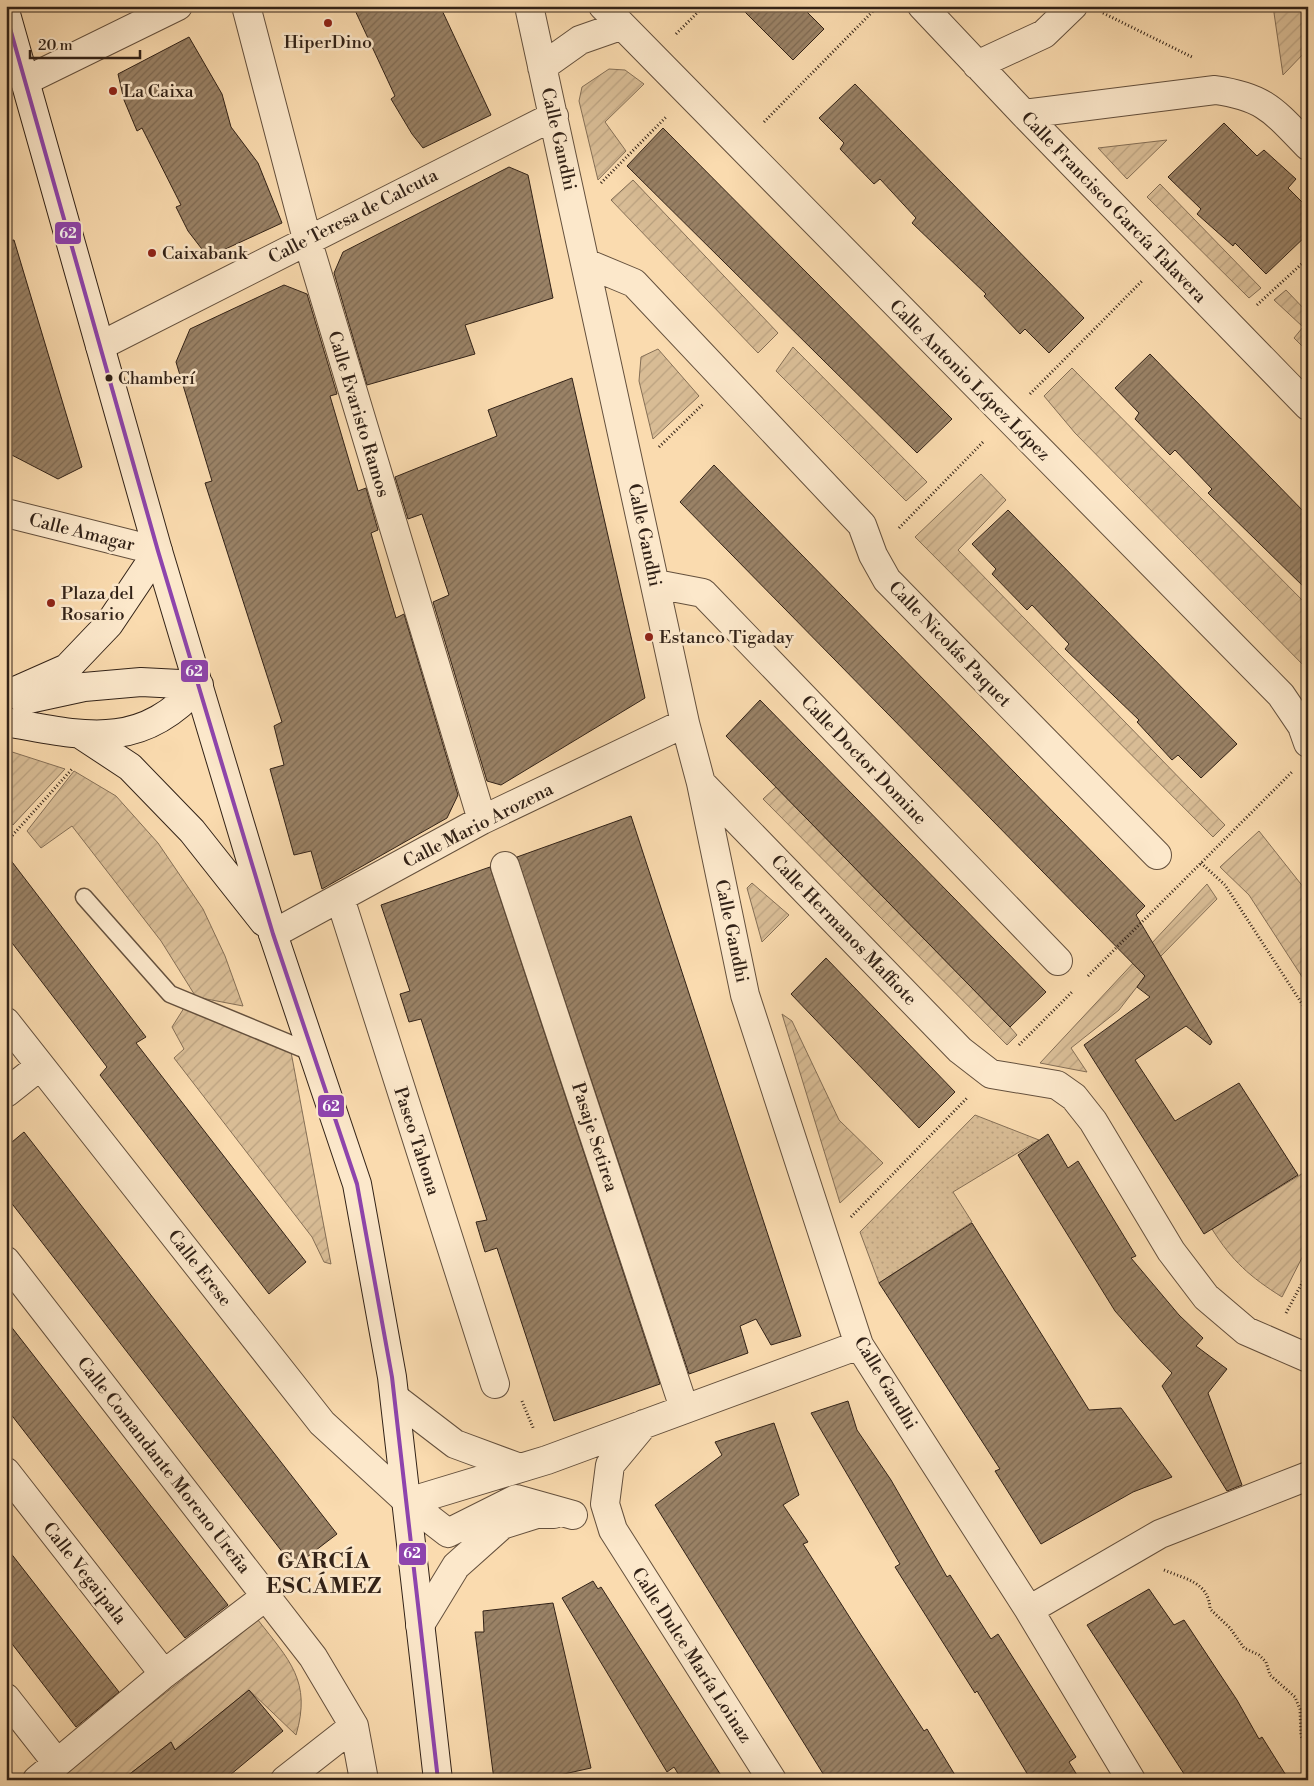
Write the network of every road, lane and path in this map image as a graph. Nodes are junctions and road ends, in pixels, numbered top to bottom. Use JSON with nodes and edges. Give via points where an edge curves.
{"nodes":[{"id":1,"x":178,"y":6,"type":"edge"},
{"id":2,"x":246,"y":6,"type":"edge"},
{"id":3,"x":529,"y":6,"type":"edge"},
{"id":4,"x":878,"y":6,"type":"edge"},
{"id":5,"x":922,"y":6,"type":"edge"},
{"id":6,"x":1086,"y":8,"type":"edge"},
{"id":7,"x":6,"y":14,"type":"edge"},
{"id":8,"x":612,"y":16,"type":"edge"},
{"id":9,"x":977,"y":64,"type":"junction"},
{"id":10,"x":542,"y":67,"type":"junction"},
{"id":11,"x":25,"y":81,"type":"junction"},
{"id":12,"x":1215,"y":90,"type":"junction"},
{"id":13,"x":688,"y":95,"type":"junction"},
{"id":14,"x":1024,"y":114,"type":"junction"},
{"id":15,"x":554,"y":116,"type":"junction"},
{"id":16,"x":739,"y":146,"type":"junction"},
{"id":17,"x":1308,"y":146,"type":"edge"},
{"id":18,"x":575,"y":210,"type":"junction"},
{"id":19,"x":306,"y":239,"type":"junction"},
{"id":20,"x":1308,"y":258,"type":"edge"},
{"id":21,"x":586,"y":263,"type":"junction"},
{"id":22,"x":1233,"y":329,"type":"junction"},
{"id":23,"x":100,"y":346,"type":"junction"},
{"id":24,"x":727,"y":381,"type":"junction"},
{"id":25,"x":1308,"y":406,"type":"edge"},
{"id":26,"x":632,"y":473,"type":"junction"},
{"id":27,"x":6,"y":513,"type":"edge"},
{"id":28,"x":158,"y":551,"type":"junction"},
{"id":29,"x":656,"y":584,"type":"junction"},
{"id":30,"x":198,"y":685,"type":"junction"},
{"id":31,"x":6,"y":695,"type":"edge"},
{"id":32,"x":6,"y":704,"type":"edge"},
{"id":33,"x":6,"y":722,"type":"edge"},
{"id":34,"x":685,"y":723,"type":"junction"},
{"id":35,"x":89,"y":740,"type":"junction"},
{"id":36,"x":1308,"y":743,"type":"edge"},
{"id":37,"x":1294,"y":770,"type":"dead end"},
{"id":38,"x":701,"y":783,"type":"junction"},
{"id":39,"x":482,"y":820,"type":"junction"},
{"id":40,"x":10,"y":838,"type":"dead end"},
{"id":41,"x":1157,"y":855,"type":"dead end"},
{"id":42,"x":1201,"y":863,"type":"junction"},
{"id":43,"x":505,"y":866,"type":"dead end"},
{"id":44,"x":84,"y":897,"type":"dead end"},
{"id":45,"x":340,"y":898,"type":"junction"},
{"id":46,"x":273,"y":934,"type":"junction"},
{"id":47,"x":1058,"y":961,"type":"dead end"},
{"id":48,"x":1086,"y":978,"type":"dead end"},
{"id":49,"x":1079,"y":985,"type":"dead end"},
{"id":50,"x":1308,"y":1013,"type":"edge"},
{"id":51,"x":6,"y":1022,"type":"edge"},
{"id":52,"x":313,"y":1053,"type":"junction"},
{"id":53,"x":40,"y":1066,"type":"junction"},
{"id":54,"x":991,"y":1074,"type":"junction"},
{"id":55,"x":6,"y":1094,"type":"edge"},
{"id":56,"x":826,"y":1242,"type":"junction"},
{"id":57,"x":6,"y":1261,"type":"edge"},
{"id":58,"x":1308,"y":1272,"type":"edge"},
{"id":59,"x":1271,"y":1342,"type":"junction"},
{"id":60,"x":860,"y":1345,"type":"junction"},
{"id":61,"x":1308,"y":1358,"type":"edge"},
{"id":62,"x":495,"y":1384,"type":"joint"},
{"id":63,"x":395,"y":1398,"type":"junction"},
{"id":64,"x":684,"y":1408,"type":"junction"},
{"id":65,"x":644,"y":1423,"type":"junction"},
{"id":66,"x":547,"y":1460,"type":"junction"},
{"id":67,"x":520,"y":1468,"type":"junction"},
{"id":68,"x":6,"y":1472,"type":"edge"},
{"id":69,"x":1308,"y":1476,"type":"edge"},
{"id":70,"x":408,"y":1502,"type":"junction"},
{"id":71,"x":573,"y":1515,"type":"junction"},
{"id":72,"x":612,"y":1530,"type":"junction"},
{"id":73,"x":1137,"y":1547,"type":"junction"},
{"id":74,"x":265,"y":1597,"type":"junction"},
{"id":75,"x":1029,"y":1610,"type":"junction"},
{"id":76,"x":420,"y":1625,"type":"junction"},
{"id":77,"x":164,"y":1674,"type":"junction"},
{"id":78,"x":6,"y":1698,"type":"edge"},
{"id":79,"x":354,"y":1726,"type":"junction"},
{"id":80,"x":1308,"y":1747,"type":"edge"},
{"id":81,"x":47,"y":1772,"type":"edge"},
{"id":82,"x":284,"y":1780,"type":"edge"},
{"id":83,"x":364,"y":1780,"type":"edge"},
{"id":84,"x":438,"y":1780,"type":"edge"},
{"id":85,"x":772,"y":1780,"type":"edge"},
{"id":86,"x":1131,"y":1780,"type":"edge"}],
"edges":[{"from":1,"to":11,"type":"street"},
{"from":2,"to":19,"type":"street","name":"Calle Evaristo Ramos"},
{"from":3,"to":10,"type":"street","name":"Calle Gandhi"},
{"from":4,"to":16,"type":"path"},
{"from":5,"to":9,"type":"street","name":"Calle Francisco García Talavera"},
{"from":6,"to":9,"type":"street","via":[[1044,34]]},
{"from":6,"to":12,"type":"path","via":[[1205,64]]},
{"from":7,"to":11,"type":"street"},
{"from":8,"to":10,"type":"street"},
{"from":8,"to":13,"type":"street","name":"Calle Antonio López López"},
{"from":9,"to":14,"type":"street","name":"Calle Francisco García Talavera"},
{"from":10,"to":15,"type":"street","name":"Calle Gandhi"},
{"from":11,"to":23,"type":"street"},
{"from":12,"to":14,"type":"street"},
{"from":12,"to":17,"type":"street","via":[[1242,94],[1264,103]]},
{"from":13,"to":16,"type":"street","name":"Calle Antonio López López"},
{"from":13,"to":18,"type":"path"},
{"from":14,"to":22,"type":"street","name":"Calle Francisco García Talavera"},
{"from":15,"to":18,"type":"street","name":"Calle Gandhi"},
{"from":15,"to":19,"type":"street","name":"Calle Teresa de Calcuta"},
{"from":16,"to":36,"type":"street","name":"Calle Antonio López López","via":[[1281,696],[1302,726]]},
{"from":18,"to":21,"type":"street","name":"Calle Gandhi"},
{"from":19,"to":23,"type":"street","name":"Calle Teresa de Calcuta"},
{"from":19,"to":39,"type":"street","name":"Calle Evaristo Ramos"},
{"from":20,"to":22,"type":"path"},
{"from":21,"to":24,"type":"street","name":"Calle Nicolás Paquet","via":[[634,283]]},
{"from":21,"to":26,"type":"street","name":"Calle Gandhi"},
{"from":22,"to":25,"type":"street","name":"Calle Francisco García Talavera"},
{"from":23,"to":28,"type":"street"},
{"from":24,"to":26,"type":"path"},
{"from":24,"to":41,"type":"street","name":"Calle Nicolás Paquet","via":[[862,525],[873,556],[887,580]]},
{"from":26,"to":29,"type":"street","name":"Calle Gandhi"},
{"from":27,"to":28,"type":"street","name":"Calle Amagar"},
{"from":28,"to":30,"type":"street"},
{"from":28,"to":31,"type":"street","via":[[109,624],[67,668]]},
{"from":29,"to":34,"type":"street","name":"Calle Gandhi"},
{"from":29,"to":47,"type":"street","name":"Calle Doctor Domine","via":[[703,593]]},
{"from":30,"to":32,"type":"street","via":[[141,682],[84,687]]},
{"from":30,"to":35,"type":"street","via":[[182,704],[156,723]]},
{"from":30,"to":46,"type":"street"},
{"from":33,"to":35,"type":"street"},
{"from":34,"to":38,"type":"street","name":"Calle Gandhi"},
{"from":34,"to":39,"type":"street","name":"Calle Mario Arozena"},
{"from":35,"to":40,"type":"path"},
{"from":35,"to":46,"type":"street","via":[[130,767],[192,831]]},
{"from":37,"to":42,"type":"path"},
{"from":38,"to":54,"type":"street","name":"Calle Hermanos Maffiote","via":[[960,1050]]},
{"from":38,"to":56,"type":"street","name":"Calle Gandhi","via":[[745,995]]},
{"from":39,"to":45,"type":"street","name":"Calle Mario Arozena"},
{"from":42,"to":48,"type":"path"},
{"from":42,"to":50,"type":"path","via":[[1225,884]]},
{"from":43,"to":64,"type":"street","name":"Pasaje Setirea"},
{"from":44,"to":52,"type":"lane","via":[[170,994]]},
{"from":45,"to":46,"type":"street","name":"Calle Mario Arozena"},
{"from":45,"to":62,"type":"street","name":"Paseo Tahona"},
{"from":46,"to":52,"type":"street"},
{"from":49,"to":54,"type":"path"},
{"from":51,"to":53,"type":"street","name":"Calle Erese"},
{"from":52,"to":63,"type":"street","via":[[357,1184]]},
{"from":53,"to":55,"type":"street"},
{"from":53,"to":70,"type":"street","name":"Calle Erese","via":[[322,1423]]},
{"from":54,"to":56,"type":"path"},
{"from":54,"to":59,"type":"street","via":[[1057,1086],[1074,1097],[1093,1121],[1171,1251],[1206,1297],[1246,1331]]},
{"from":56,"to":60,"type":"street","name":"Calle Gandhi"},
{"from":57,"to":74,"type":"street","name":"Calle Comandante Moreno Ureña"},
{"from":58,"to":59,"type":"path"},
{"from":59,"to":61,"type":"street"},
{"from":60,"to":64,"type":"street"},
{"from":60,"to":75,"type":"street","name":"Calle Gandhi"},
{"from":62,"to":66,"type":"path","via":[[522,1399]]},
{"from":63,"to":67,"type":"street","via":[[455,1444]]},
{"from":63,"to":70,"type":"street"},
{"from":64,"to":65,"type":"street"},
{"from":65,"to":66,"type":"street"},
{"from":65,"to":72,"type":"street","name":"Calle Dulce María Loinaz","via":[[610,1465],[605,1504]]},
{"from":66,"to":67,"type":"street"},
{"from":67,"to":70,"type":"street"},
{"from":68,"to":77,"type":"street","name":"Calle Vegaipala"},
{"from":69,"to":73,"type":"street","via":[[1160,1534]]},
{"from":70,"to":71,"type":"street","name":"Calle Erese","via":[[448,1533],[516,1499]]},
{"from":70,"to":76,"type":"street"},
{"from":71,"to":72,"type":"street"},
{"from":71,"to":76,"type":"street","via":[[538,1514],[502,1525],[456,1566]]},
{"from":72,"to":85,"type":"street","name":"Calle Dulce María Loinaz"},
{"from":73,"to":75,"type":"street"},
{"from":73,"to":80,"type":"path","via":[[1157,1567],[1198,1583],[1210,1601],[1210,1609],[1230,1628],[1244,1648],[1266,1662],[1270,1675],[1295,1697],[1300,1709],[1301,1736]]},
{"from":74,"to":77,"type":"street"},
{"from":74,"to":79,"type":"street","name":"Calle Comandante Moreno Ureña","via":[[313,1657]]},
{"from":75,"to":86,"type":"street","name":"Calle Gandhi"},
{"from":76,"to":84,"type":"street"},
{"from":77,"to":81,"type":"street"},
{"from":78,"to":81,"type":"street"},
{"from":79,"to":82,"type":"street"},
{"from":79,"to":83,"type":"street","name":"Calle Comandante Moreno Ureña"}]}
